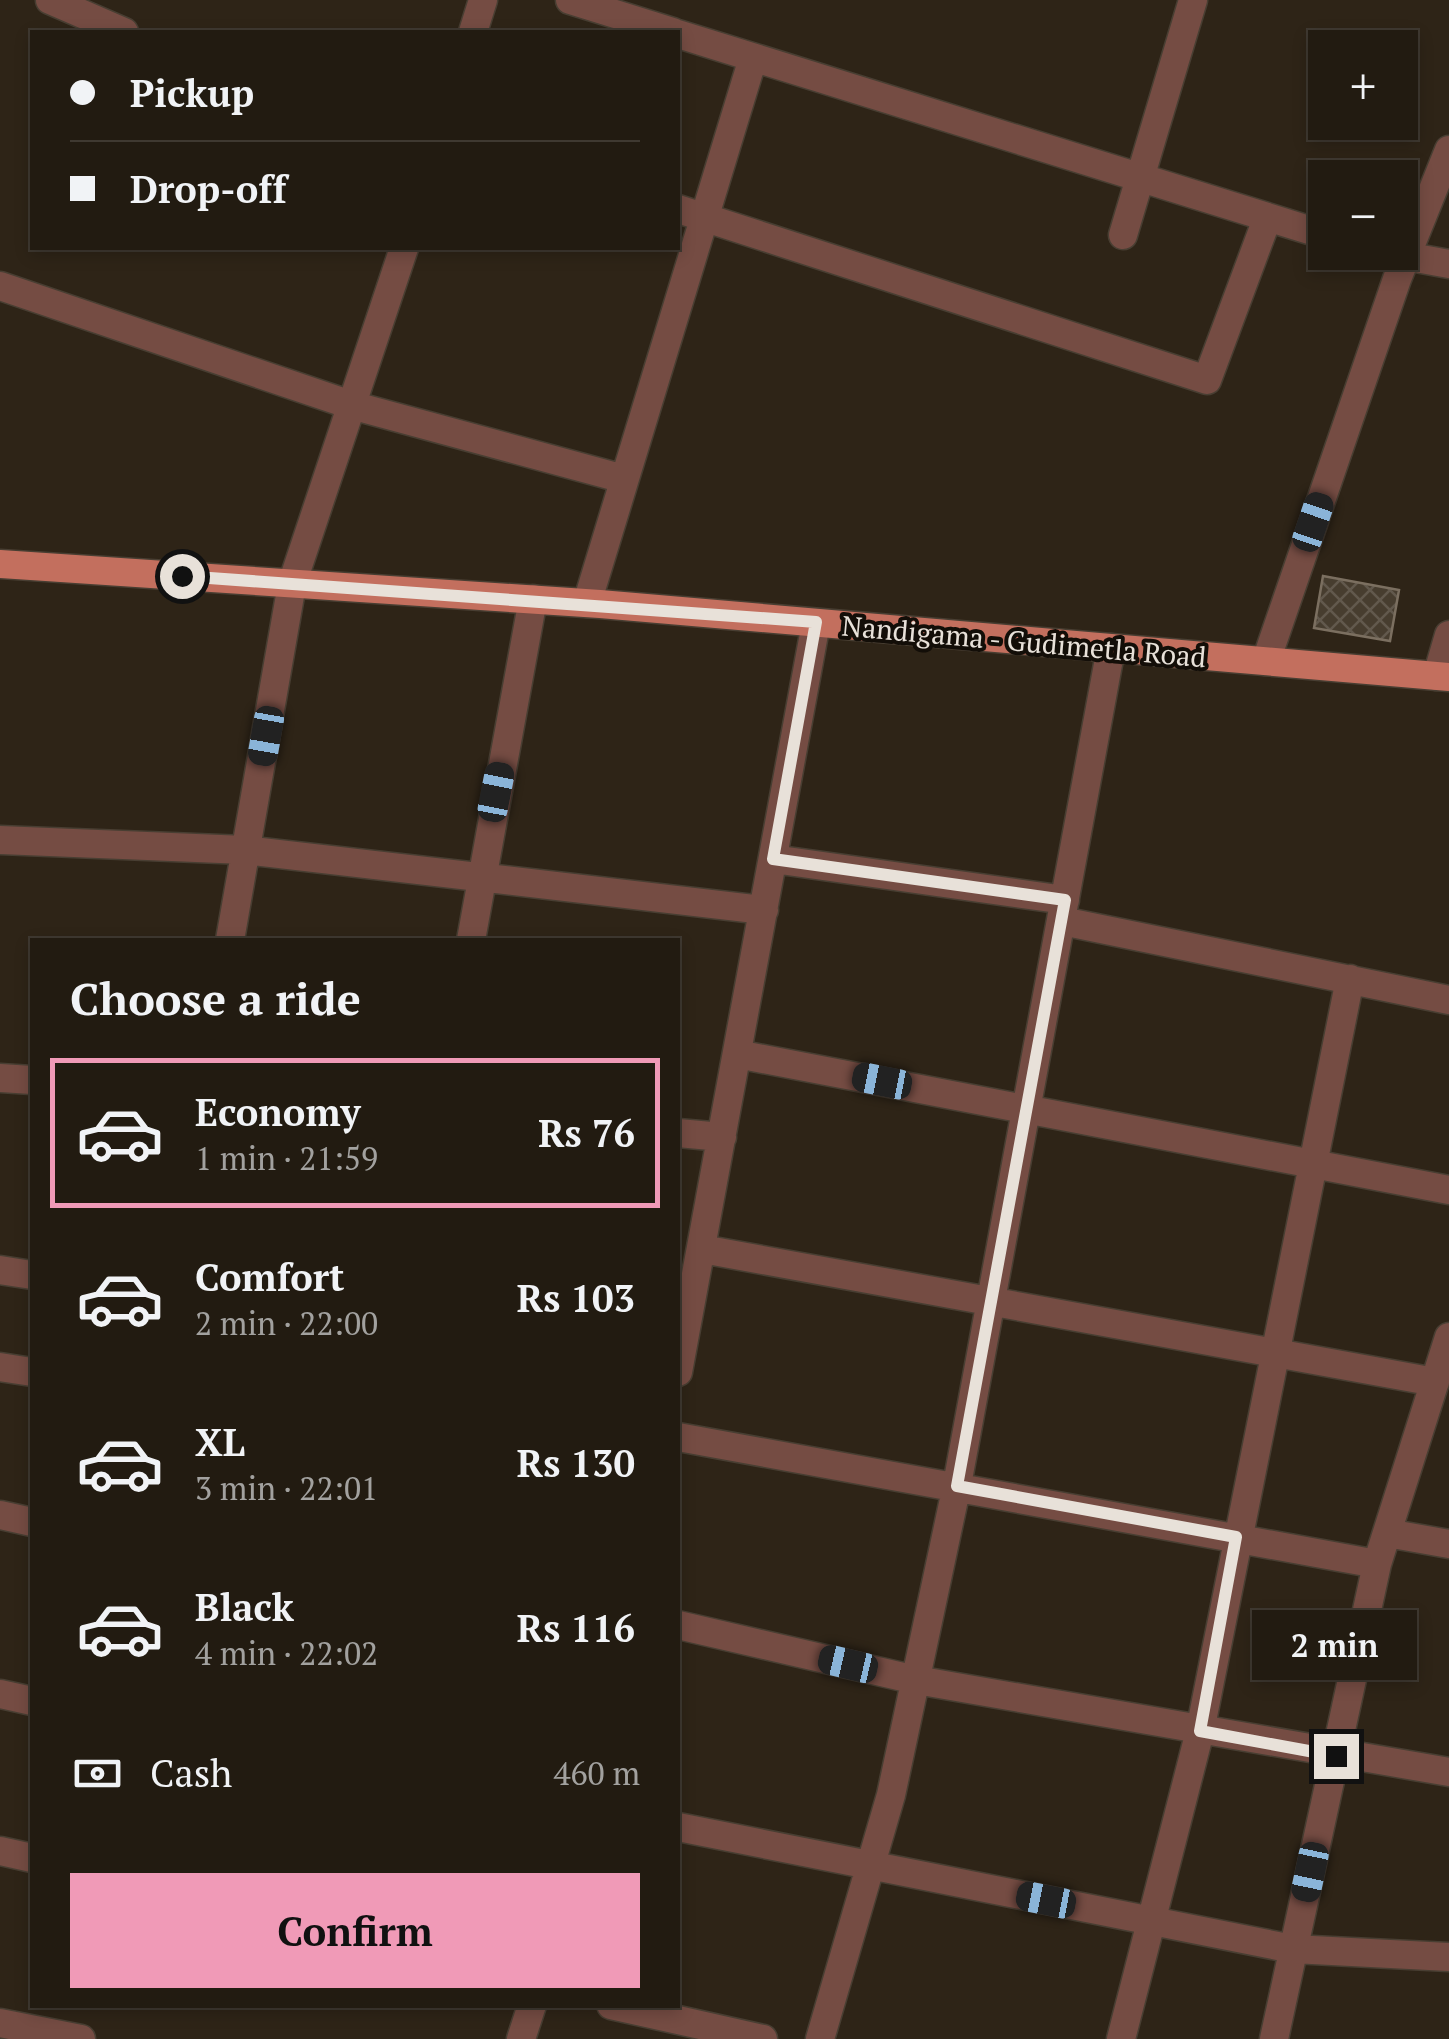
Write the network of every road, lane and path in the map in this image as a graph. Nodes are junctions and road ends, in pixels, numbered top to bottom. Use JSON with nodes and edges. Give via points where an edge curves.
{"nodes":[{"id":1,"x":50,"y":0,"type":"edge"},
{"id":2,"x":483,"y":0,"type":"edge"},
{"id":3,"x":570,"y":0,"type":"edge"},
{"id":4,"x":1193,"y":0,"type":"edge"},
{"id":5,"x":119,"y":30,"type":"edge"},
{"id":6,"x":474,"y":30,"type":"edge"},
{"id":7,"x":665,"y":30,"type":"edge"},
{"id":8,"x":680,"y":35,"type":"edge"},
{"id":9,"x":753,"y":58,"type":"junction"},
{"id":10,"x":1449,"y":150,"type":"edge"},
{"id":11,"x":1139,"y":180,"type":"junction"},
{"id":12,"x":680,"y":210,"type":"edge"},
{"id":13,"x":1418,"y":210,"type":"edge"},
{"id":14,"x":705,"y":218,"type":"junction"},
{"id":15,"x":1267,"y":218,"type":"junction"},
{"id":16,"x":1308,"y":231,"type":"edge"},
{"id":17,"x":1123,"y":236,"type":"dead end"},
{"id":18,"x":403,"y":250,"type":"edge"},
{"id":19,"x":1418,"y":259,"type":"edge"},
{"id":20,"x":1449,"y":264,"type":"edge"},
{"id":21,"x":1390,"y":270,"type":"edge"},
{"id":22,"x":0,"y":286,"type":"edge"},
{"id":23,"x":351,"y":405,"type":"junction"},
{"id":24,"x":624,"y":479,"type":"junction"},
{"id":25,"x":0,"y":564,"type":"edge"},
{"id":26,"x":292,"y":584,"type":"junction"},
{"id":27,"x":533,"y":599,"type":"junction"},
{"id":28,"x":587,"y":603,"type":"junction"},
{"id":29,"x":816,"y":622,"type":"junction"},
{"id":30,"x":1449,"y":635,"type":"edge"},
{"id":31,"x":1110,"y":648,"type":"junction"},
{"id":32,"x":1266,"y":661,"type":"junction"},
{"id":33,"x":1443,"y":677,"type":"edge"},
{"id":34,"x":0,"y":840,"type":"edge"},
{"id":35,"x":246,"y":850,"type":"junction"},
{"id":36,"x":773,"y":859,"type":"junction"},
{"id":37,"x":479,"y":877,"type":"junction"},
{"id":38,"x":764,"y":910,"type":"junction"},
{"id":39,"x":1063,"y":910,"type":"junction"},
{"id":40,"x":230,"y":938,"type":"edge"},
{"id":41,"x":470,"y":938,"type":"edge"},
{"id":42,"x":1350,"y":980,"type":"junction"},
{"id":43,"x":1449,"y":1000,"type":"edge"},
{"id":44,"x":737,"y":1054,"type":"junction"},
{"id":45,"x":0,"y":1078,"type":"edge"},
{"id":46,"x":30,"y":1080,"type":"edge"},
{"id":47,"x":1027,"y":1109,"type":"junction"},
{"id":48,"x":680,"y":1133,"type":"edge"},
{"id":49,"x":722,"y":1136,"type":"junction"},
{"id":50,"x":1313,"y":1164,"type":"junction"},
{"id":51,"x":1449,"y":1190,"type":"edge"},
{"id":52,"x":702,"y":1249,"type":"junction"},
{"id":53,"x":0,"y":1270,"type":"edge"},
{"id":54,"x":30,"y":1275,"type":"edge"},
{"id":55,"x":991,"y":1301,"type":"junction"},
{"id":56,"x":1449,"y":1338,"type":"edge"},
{"id":57,"x":1274,"y":1353,"type":"junction"},
{"id":58,"x":680,"y":1362,"type":"edge"},
{"id":59,"x":0,"y":1367,"type":"edge"},
{"id":60,"x":30,"y":1372,"type":"edge"},
{"id":61,"x":1435,"y":1382,"type":"junction"},
{"id":62,"x":680,"y":1437,"type":"edge"},
{"id":63,"x":957,"y":1486,"type":"junction"},
{"id":64,"x":0,"y":1516,"type":"edge"},
{"id":65,"x":30,"y":1522,"type":"edge"},
{"id":66,"x":1387,"y":1533,"type":"junction"},
{"id":67,"x":1236,"y":1537,"type":"junction"},
{"id":68,"x":1449,"y":1544,"type":"edge"},
{"id":69,"x":1377,"y":1564,"type":"junction"},
{"id":70,"x":680,"y":1625,"type":"edge"},
{"id":71,"x":916,"y":1680,"type":"junction"},
{"id":72,"x":0,"y":1694,"type":"edge"},
{"id":73,"x":30,"y":1702,"type":"edge"},
{"id":74,"x":1200,"y":1731,"type":"junction"},
{"id":75,"x":1336,"y":1756,"type":"junction"},
{"id":76,"x":1449,"y":1772,"type":"edge"},
{"id":77,"x":680,"y":1827,"type":"edge"},
{"id":78,"x":0,"y":1851,"type":"edge"},
{"id":79,"x":30,"y":1858,"type":"edge"},
{"id":80,"x":870,"y":1866,"type":"junction"},
{"id":81,"x":1151,"y":1921,"type":"junction"},
{"id":82,"x":1294,"y":1949,"type":"junction"},
{"id":83,"x":1449,"y":1957,"type":"edge"},
{"id":84,"x":531,"y":2008,"type":"edge"},
{"id":85,"x":624,"y":2008,"type":"edge"},
{"id":86,"x":0,"y":2023,"type":"edge"},
{"id":87,"x":82,"y":2039,"type":"edge"},
{"id":88,"x":521,"y":2039,"type":"edge"},
{"id":89,"x":763,"y":2039,"type":"edge"},
{"id":90,"x":820,"y":2039,"type":"edge"},
{"id":91,"x":1121,"y":2039,"type":"edge"},
{"id":92,"x":1274,"y":2039,"type":"edge"}],
"edges":[{"from":1,"to":5,"type":"street"},
{"from":2,"to":6,"type":"street"},
{"from":3,"to":7,"type":"street"},
{"from":4,"to":11,"type":"street"},
{"from":8,"to":9,"type":"street"},
{"from":9,"to":11,"type":"street"},
{"from":9,"to":14,"type":"street"},
{"from":10,"to":13,"type":"street"},
{"from":11,"to":15,"type":"street"},
{"from":11,"to":17,"type":"street"},
{"from":12,"to":14,"type":"street"},
{"from":14,"to":15,"type":"street","via":[[1207,380]]},
{"from":14,"to":24,"type":"street"},
{"from":15,"to":16,"type":"street"},
{"from":18,"to":23,"type":"street"},
{"from":19,"to":20,"type":"street"},
{"from":21,"to":32,"type":"street"},
{"from":22,"to":23,"type":"street"},
{"from":23,"to":24,"type":"street"},
{"from":23,"to":26,"type":"street"},
{"from":24,"to":28,"type":"street"},
{"from":25,"to":26,"type":"main road","name":"Nandigama - Gudimetla Road"},
{"from":26,"to":27,"type":"main road","name":"Nandigama - Gudimetla Road"},
{"from":26,"to":35,"type":"street"},
{"from":27,"to":28,"type":"main road","name":"Nandigama - Gudimetla Road"},
{"from":27,"to":37,"type":"street"},
{"from":28,"to":29,"type":"main road","name":"Nandigama - Gudimetla Road"},
{"from":29,"to":31,"type":"main road","name":"Nandigama - Gudimetla Road"},
{"from":29,"to":36,"type":"street"},
{"from":30,"to":33,"type":"street"},
{"from":31,"to":32,"type":"main road","name":"Nandigama - Gudimetla Road"},
{"from":31,"to":39,"type":"street"},
{"from":32,"to":33,"type":"main road","name":"Nandigama - Gudimetla Road"},
{"from":34,"to":35,"type":"street"},
{"from":35,"to":37,"type":"street"},
{"from":35,"to":40,"type":"street"},
{"from":36,"to":38,"type":"street"},
{"from":36,"to":39,"type":"street"},
{"from":37,"to":38,"type":"street"},
{"from":37,"to":41,"type":"street"},
{"from":38,"to":44,"type":"street"},
{"from":39,"to":42,"type":"street"},
{"from":39,"to":47,"type":"street"},
{"from":42,"to":43,"type":"street"},
{"from":42,"to":50,"type":"street"},
{"from":44,"to":47,"type":"street"},
{"from":44,"to":49,"type":"street"},
{"from":45,"to":46,"type":"street"},
{"from":47,"to":50,"type":"street"},
{"from":47,"to":55,"type":"street"},
{"from":48,"to":49,"type":"street"},
{"from":49,"to":52,"type":"street"},
{"from":50,"to":51,"type":"street"},
{"from":50,"to":57,"type":"street"},
{"from":52,"to":55,"type":"street"},
{"from":52,"to":58,"type":"street"},
{"from":53,"to":54,"type":"street"},
{"from":55,"to":57,"type":"street"},
{"from":55,"to":63,"type":"street"},
{"from":56,"to":61,"type":"street"},
{"from":57,"to":61,"type":"street"},
{"from":57,"to":67,"type":"street"},
{"from":59,"to":60,"type":"street"},
{"from":61,"to":66,"type":"street"},
{"from":62,"to":63,"type":"street"},
{"from":63,"to":67,"type":"street"},
{"from":63,"to":71,"type":"street"},
{"from":64,"to":65,"type":"street"},
{"from":66,"to":68,"type":"street"},
{"from":66,"to":69,"type":"street"},
{"from":67,"to":69,"type":"street"},
{"from":67,"to":74,"type":"street"},
{"from":69,"to":75,"type":"street"},
{"from":70,"to":71,"type":"street"},
{"from":71,"to":74,"type":"street"},
{"from":71,"to":80,"type":"street"},
{"from":72,"to":73,"type":"street"},
{"from":74,"to":75,"type":"street"},
{"from":74,"to":81,"type":"street"},
{"from":75,"to":76,"type":"street"},
{"from":75,"to":82,"type":"street"},
{"from":77,"to":80,"type":"street"},
{"from":78,"to":79,"type":"street"},
{"from":80,"to":81,"type":"street"},
{"from":80,"to":90,"type":"street"},
{"from":81,"to":82,"type":"street"},
{"from":81,"to":91,"type":"street"},
{"from":82,"to":83,"type":"street"},
{"from":82,"to":92,"type":"street"},
{"from":84,"to":88,"type":"street"},
{"from":85,"to":89,"type":"street"},
{"from":86,"to":87,"type":"street"}]}
